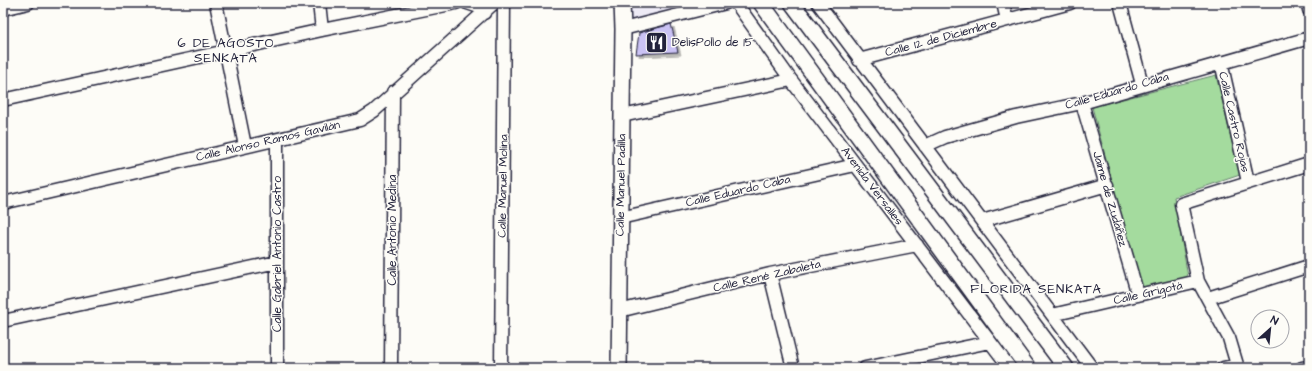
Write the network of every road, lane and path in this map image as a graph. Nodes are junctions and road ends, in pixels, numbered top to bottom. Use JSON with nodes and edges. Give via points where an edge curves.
{"nodes":[{"id":1,"x":28,"y":3,"type":"edge"},
{"id":2,"x":216,"y":3,"type":"edge"},
{"id":3,"x":319,"y":3,"type":"edge"},
{"id":4,"x":456,"y":3,"type":"edge"},
{"id":5,"x":467,"y":3,"type":"edge"},
{"id":6,"x":494,"y":3,"type":"edge"},
{"id":7,"x":504,"y":3,"type":"edge"},
{"id":8,"x":622,"y":3,"type":"edge"},
{"id":9,"x":726,"y":3,"type":"edge"},
{"id":10,"x":736,"y":3,"type":"edge"},
{"id":11,"x":761,"y":3,"type":"edge"},
{"id":12,"x":792,"y":3,"type":"edge"},
{"id":13,"x":818,"y":3,"type":"edge"},
{"id":14,"x":1003,"y":3,"type":"edge"},
{"id":15,"x":1070,"y":3,"type":"edge"},
{"id":16,"x":1120,"y":3,"type":"edge"},
{"id":17,"x":1308,"y":3,"type":"edge"},
{"id":18,"x":3,"y":8,"type":"edge"},
{"id":19,"x":1309,"y":10,"type":"edge"},
{"id":20,"x":484,"y":13,"type":"junction"},
{"id":21,"x":1007,"y":20,"type":"junction"},
{"id":22,"x":623,"y":29,"type":"junction"},
{"id":23,"x":322,"y":30,"type":"junction"},
{"id":24,"x":1309,"y":38,"type":"edge"},
{"id":25,"x":226,"y":51,"type":"junction"},
{"id":26,"x":859,"y":60,"type":"junction"},
{"id":27,"x":1221,"y":62,"type":"junction"},
{"id":28,"x":791,"y":80,"type":"junction"},
{"id":29,"x":1142,"y":84,"type":"junction"},
{"id":30,"x":393,"y":92,"type":"junction"},
{"id":31,"x":3,"y":100,"type":"edge"},
{"id":32,"x":1082,"y":103,"type":"junction"},
{"id":33,"x":622,"y":116,"type":"junction"},
{"id":34,"x":277,"y":140,"type":"junction"},
{"id":35,"x":245,"y":146,"type":"junction"},
{"id":36,"x":925,"y":146,"type":"junction"},
{"id":37,"x":1309,"y":164,"type":"edge"},
{"id":38,"x":855,"y":165,"type":"junction"},
{"id":39,"x":1248,"y":182,"type":"junction"},
{"id":40,"x":1107,"y":185,"type":"junction"},
{"id":41,"x":3,"y":203,"type":"edge"},
{"id":42,"x":620,"y":218,"type":"junction"},
{"id":43,"x":982,"y":221,"type":"junction"},
{"id":44,"x":917,"y":245,"type":"junction"},
{"id":45,"x":277,"y":262,"type":"junction"},
{"id":46,"x":1309,"y":266,"type":"edge"},
{"id":47,"x":770,"y":274,"type":"junction"},
{"id":48,"x":1198,"y":281,"type":"junction"},
{"id":49,"x":1138,"y":295,"type":"junction"},
{"id":50,"x":1208,"y":298,"type":"junction"},
{"id":51,"x":619,"y":311,"type":"junction"},
{"id":52,"x":1052,"y":316,"type":"junction"},
{"id":53,"x":3,"y":321,"type":"edge"},
{"id":54,"x":990,"y":342,"type":"junction"},
{"id":55,"x":1238,"y":366,"type":"edge"},
{"id":56,"x":1309,"y":367,"type":"edge"},
{"id":57,"x":277,"y":368,"type":"edge"},
{"id":58,"x":391,"y":368,"type":"edge"},
{"id":59,"x":501,"y":368,"type":"edge"},
{"id":60,"x":619,"y":368,"type":"edge"},
{"id":61,"x":793,"y":368,"type":"edge"},
{"id":62,"x":864,"y":368,"type":"edge"},
{"id":63,"x":1010,"y":368,"type":"edge"},
{"id":64,"x":1028,"y":368,"type":"edge"},
{"id":65,"x":1066,"y":368,"type":"edge"},
{"id":66,"x":1092,"y":368,"type":"edge"},
{"id":67,"x":1223,"y":368,"type":"edge"},
{"id":68,"x":1302,"y":368,"type":"edge"}],
"edges":[{"from":1,"to":18,"type":"street"},
{"from":2,"to":25,"type":"street"},
{"from":3,"to":23,"type":"street"},
{"from":4,"to":23,"type":"street"},
{"from":5,"to":20,"type":"street","via":[[478,6]]},
{"from":6,"to":20,"type":"street","name":"Calle Alonso Ramos Gavilán"},
{"from":7,"to":59,"type":"street","name":"Calle Manuel Molina"},
{"from":8,"to":22,"type":"street","name":"Calle Manuel Padilla"},
{"from":9,"to":22,"type":"street"},
{"from":10,"to":28,"type":"street","name":"Avenida Versalles"},
{"from":11,"to":64,"type":"street","name":"Avenida Versalles"},
{"from":12,"to":65,"type":"street"},
{"from":13,"to":26,"type":"street"},
{"from":14,"to":21,"type":"street"},
{"from":15,"to":21,"type":"street","name":"Calle 12 de Diciembre"},
{"from":16,"to":29,"type":"street"},
{"from":17,"to":19,"type":"street"},
{"from":20,"to":30,"type":"street","name":"Calle Alonso Ramos Gavilán"},
{"from":21,"to":26,"type":"street","name":"Calle 12 de Diciembre"},
{"from":22,"to":33,"type":"street","name":"Calle Manuel Padilla"},
{"from":23,"to":25,"type":"street"},
{"from":24,"to":27,"type":"street","name":"Calle Eduardo Caba"},
{"from":25,"to":31,"type":"street"},
{"from":25,"to":35,"type":"street"},
{"from":26,"to":36,"type":"street"},
{"from":27,"to":29,"type":"street","name":"Calle Eduardo Caba"},
{"from":27,"to":39,"type":"street","name":"Calle Castro Rojas"},
{"from":28,"to":33,"type":"street"},
{"from":28,"to":38,"type":"street","name":"Avenida Versalles"},
{"from":29,"to":32,"type":"street","name":"Calle Eduardo Caba"},
{"from":30,"to":34,"type":"street","name":"Calle Alonso Ramos Gavilán","via":[[374,111],[360,120]]},
{"from":30,"to":58,"type":"street","name":"Calle Antonio Medina"},
{"from":32,"to":36,"type":"street","name":"Calle Eduardo Caba","via":[[1016,117],[945,137]]},
{"from":32,"to":40,"type":"street","name":"Jaime de Zudáñez"},
{"from":33,"to":42,"type":"street","name":"Calle Manuel Padilla"},
{"from":34,"to":35,"type":"street","name":"Calle Alonso Ramos Gavilán"},
{"from":34,"to":45,"type":"street","name":"Calle Gabriel Antonio Castro"},
{"from":35,"to":41,"type":"street","name":"Calle Alonso Ramos Gavilán"},
{"from":36,"to":43,"type":"street"},
{"from":37,"to":39,"type":"street"},
{"from":38,"to":42,"type":"street","name":"Calle Eduardo Caba"},
{"from":38,"to":44,"type":"street","name":"Avenida Versalles"},
{"from":39,"to":48,"type":"street","via":[[1181,204]]},
{"from":40,"to":43,"type":"street"},
{"from":40,"to":49,"type":"street","name":"Jaime de Zudáñez"},
{"from":42,"to":51,"type":"street","name":"Calle Manuel Padilla"},
{"from":43,"to":52,"type":"street"},
{"from":44,"to":47,"type":"street","name":"Calle René Zabaleta"},
{"from":44,"to":54,"type":"street","name":"Avenida Versalles"},
{"from":45,"to":53,"type":"street"},
{"from":45,"to":57,"type":"street","name":"Calle Gabriel Antonio Castro"},
{"from":46,"to":50,"type":"street"},
{"from":47,"to":51,"type":"street","name":"Calle René Zabaleta"},
{"from":47,"to":61,"type":"street"},
{"from":48,"to":49,"type":"street","name":"Calle Grigotá"},
{"from":48,"to":50,"type":"street"},
{"from":49,"to":52,"type":"street","name":"Calle Grigotá"},
{"from":50,"to":55,"type":"street","via":[[1229,338]]},
{"from":51,"to":60,"type":"street","name":"Calle Manuel Padilla"},
{"from":52,"to":66,"type":"street"},
{"from":54,"to":62,"type":"street"},
{"from":54,"to":63,"type":"street","name":"Avenida Versalles"},
{"from":55,"to":67,"type":"street"},
{"from":56,"to":68,"type":"street"}]}
